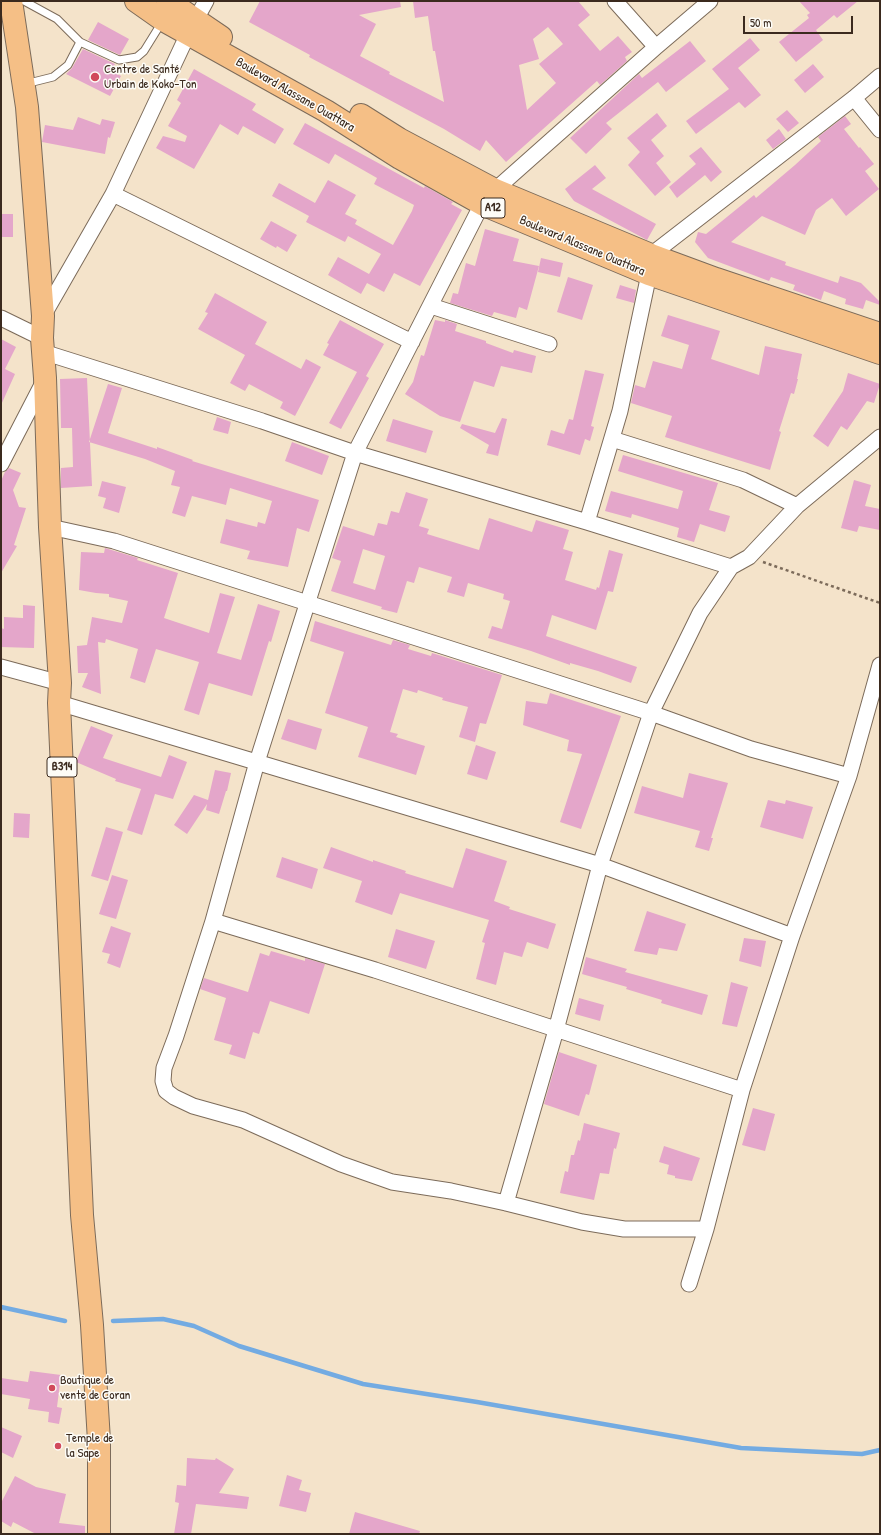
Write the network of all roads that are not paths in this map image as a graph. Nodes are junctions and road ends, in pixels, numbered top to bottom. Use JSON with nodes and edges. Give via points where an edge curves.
{"nodes":[{"id":1,"x":11,"y":1,"type":"edge"},
{"id":2,"x":24,"y":1,"type":"edge"},
{"id":3,"x":206,"y":1,"type":"edge"},
{"id":4,"x":614,"y":1,"type":"edge"},
{"id":5,"x":710,"y":1,"type":"edge"},
{"id":6,"x":153,"y":6,"type":"edge"},
{"id":7,"x":192,"y":28,"type":"junction"},
{"id":8,"x":80,"y":42,"type":"junction"},
{"id":9,"x":656,"y":47,"type":"junction"},
{"id":10,"x":880,"y":76,"type":"edge"},
{"id":11,"x":24,"y":84,"type":"junction"},
{"id":12,"x":854,"y":98,"type":"junction"},
{"id":13,"x":880,"y":130,"type":"edge"},
{"id":14,"x":113,"y":194,"type":"junction"},
{"id":15,"x":488,"y":196,"type":"junction"},
{"id":16,"x":650,"y":264,"type":"junction"},
{"id":17,"x":431,"y":306,"type":"junction"},
{"id":18,"x":43,"y":316,"type":"junction"},
{"id":19,"x":1,"y":318,"type":"edge"},
{"id":20,"x":880,"y":334,"type":"edge"},
{"id":21,"x":412,"y":342,"type":"junction"},
{"id":22,"x":549,"y":344,"type":"dead end"},
{"id":23,"x":43,"y":345,"type":"junction"},
{"id":24,"x":880,"y":353,"type":"edge"},
{"id":25,"x":45,"y":378,"type":"junction"},
{"id":26,"x":880,"y":437,"type":"edge"},
{"id":27,"x":612,"y":439,"type":"junction"},
{"id":28,"x":355,"y":452,"type":"junction"},
{"id":29,"x":1,"y":464,"type":"edge"},
{"id":30,"x":797,"y":506,"type":"junction"},
{"id":31,"x":587,"y":522,"type":"junction"},
{"id":32,"x":50,"y":527,"type":"junction"},
{"id":33,"x":731,"y":568,"type":"junction"},
{"id":34,"x":308,"y":604,"type":"junction"},
{"id":35,"x":880,"y":665,"type":"edge"},
{"id":36,"x":1,"y":667,"type":"edge"},
{"id":37,"x":60,"y":693,"type":"junction"},
{"id":38,"x":651,"y":713,"type":"junction"},
{"id":39,"x":257,"y":762,"type":"junction"},
{"id":40,"x":849,"y":776,"type":"junction"},
{"id":41,"x":600,"y":865,"type":"junction"},
{"id":42,"x":213,"y":921,"type":"junction"},
{"id":43,"x":792,"y":936,"type":"junction"},
{"id":44,"x":556,"y":1030,"type":"junction"},
{"id":45,"x":742,"y":1090,"type":"junction"},
{"id":46,"x":506,"y":1203,"type":"junction"},
{"id":47,"x":706,"y":1229,"type":"junction"},
{"id":48,"x":689,"y":1284,"type":"dead end"},
{"id":49,"x":99,"y":1534,"type":"edge"}],
"edges":[{"from":1,"to":11,"type":"main road","number":"B314","via":[[11,26]]},
{"from":2,"to":8,"type":"lane","via":[[57,19]]},
{"from":3,"to":7,"type":"street"},
{"from":4,"to":9,"type":"street"},
{"from":5,"to":9,"type":"street"},
{"from":6,"to":7,"type":"main road","name":"Boulevard Alassane Ouattara","number":"A12"},
{"from":6,"to":8,"type":"lane","via":[[144,52],[138,57],[119,60]]},
{"from":7,"to":14,"type":"street"},
{"from":7,"to":15,"type":"main road","name":"Boulevard Alassane Ouattara","number":"A12","via":[[400,158]]},
{"from":8,"to":11,"type":"lane","via":[[68,65],[53,77]]},
{"from":9,"to":15,"type":"street"},
{"from":10,"to":12,"type":"street"},
{"from":11,"to":18,"type":"main road","number":"B314"},
{"from":12,"to":13,"type":"street"},
{"from":12,"to":16,"type":"street"},
{"from":14,"to":18,"type":"street"},
{"from":14,"to":21,"type":"street"},
{"from":15,"to":16,"type":"main road","name":"Boulevard Alassane Ouattara","number":"A12"},
{"from":15,"to":17,"type":"street"},
{"from":16,"to":20,"type":"main road","name":"Boulevard Alassane Ouattara","number":"A12","via":[[716,279]]},
{"from":16,"to":24,"type":"main road","name":"Boulevard Alassane Ouattara","number":"A12"},
{"from":16,"to":27,"type":"street"},
{"from":17,"to":21,"type":"street"},
{"from":17,"to":22,"type":"street"},
{"from":18,"to":23,"type":"main road","number":"B314"},
{"from":19,"to":23,"type":"street"},
{"from":21,"to":28,"type":"street"},
{"from":23,"to":25,"type":"main road","number":"B314"},
{"from":23,"to":28,"type":"street"},
{"from":25,"to":29,"type":"street"},
{"from":25,"to":32,"type":"main road","number":"B314"},
{"from":26,"to":30,"type":"street"},
{"from":27,"to":30,"type":"street","via":[[743,480]]},
{"from":27,"to":31,"type":"street"},
{"from":28,"to":31,"type":"street"},
{"from":28,"to":34,"type":"street"},
{"from":30,"to":33,"type":"street","via":[[749,557]]},
{"from":31,"to":33,"type":"street"},
{"from":32,"to":34,"type":"street","via":[[114,541]]},
{"from":32,"to":37,"type":"main road","number":"B314"},
{"from":33,"to":38,"type":"street","via":[[700,613]]},
{"from":34,"to":38,"type":"street"},
{"from":34,"to":39,"type":"street"},
{"from":35,"to":40,"type":"street"},
{"from":36,"to":37,"type":"street"},
{"from":37,"to":39,"type":"street"},
{"from":37,"to":49,"type":"main road","number":"B314","via":[[82,1215],[99,1441]]},
{"from":38,"to":40,"type":"street","via":[[751,749]]},
{"from":38,"to":41,"type":"street"},
{"from":39,"to":41,"type":"street"},
{"from":39,"to":42,"type":"street"},
{"from":40,"to":43,"type":"street"},
{"from":41,"to":43,"type":"street"},
{"from":41,"to":44,"type":"street"},
{"from":42,"to":44,"type":"street","via":[[375,970]]},
{"from":42,"to":46,"type":"street","via":[[164,1068],[163,1081],[166,1091],[192,1106],[242,1120],[341,1164],[392,1182]]},
{"from":43,"to":45,"type":"street"},
{"from":44,"to":45,"type":"street"},
{"from":44,"to":46,"type":"street"},
{"from":45,"to":47,"type":"street"},
{"from":46,"to":47,"type":"street","via":[[582,1222],[624,1229]]},
{"from":47,"to":48,"type":"street"}]}
